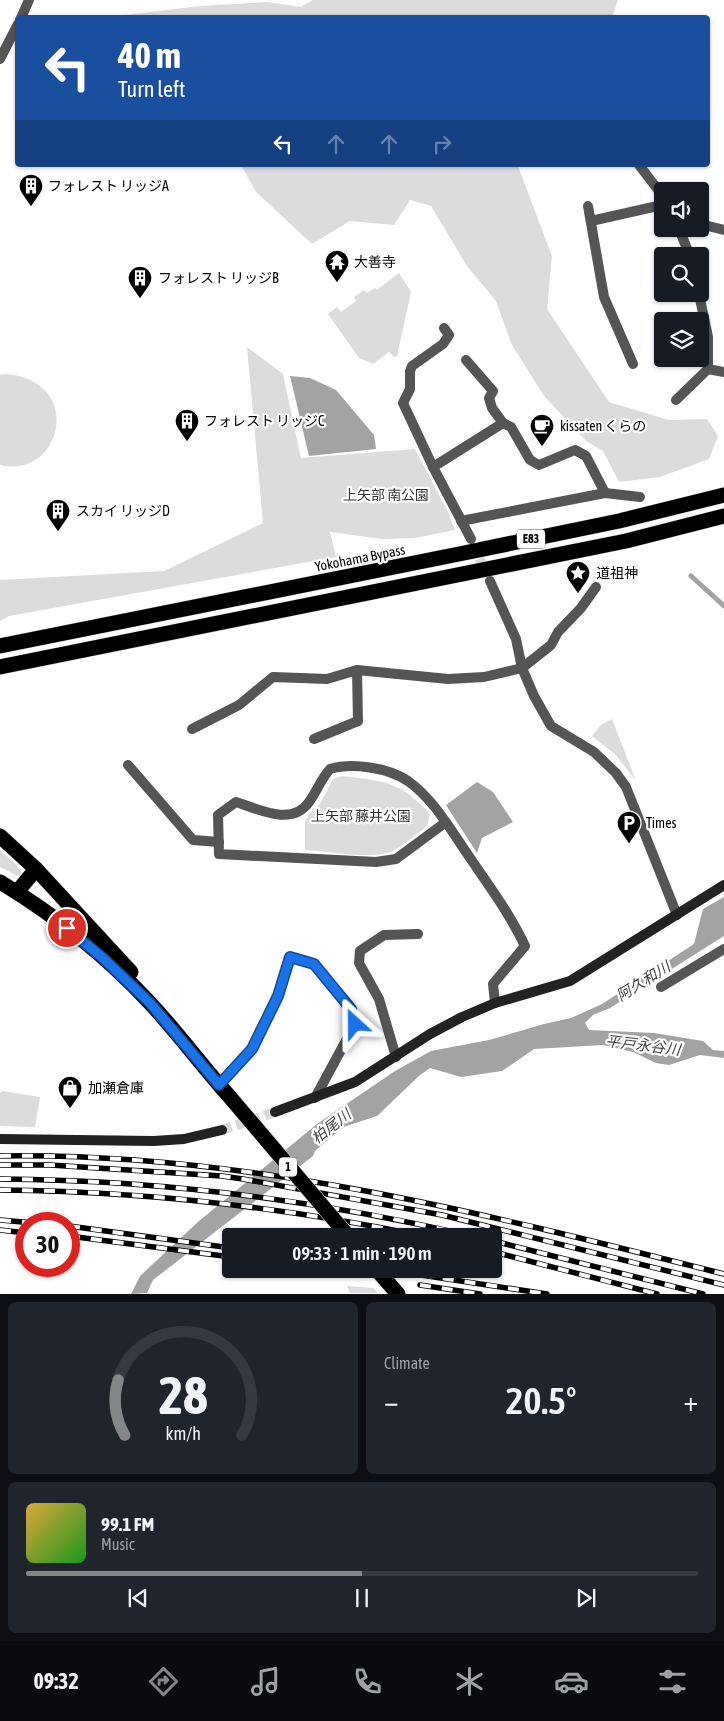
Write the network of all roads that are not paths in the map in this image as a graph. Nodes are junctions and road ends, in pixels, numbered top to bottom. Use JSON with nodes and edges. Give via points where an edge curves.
{"nodes":[{"id":1,"x":29,"y":0,"type":"edge"},
{"id":2,"x":22,"y":15,"type":"edge"},
{"id":3,"x":15,"y":30,"type":"edge"},
{"id":4,"x":0,"y":59,"type":"edge"},
{"id":5,"x":641,"y":167,"type":"edge"},
{"id":6,"x":654,"y":184,"type":"edge"},
{"id":7,"x":588,"y":206,"type":"dead end"},
{"id":8,"x":654,"y":207,"type":"edge"},
{"id":9,"x":591,"y":221,"type":"junction"},
{"id":10,"x":709,"y":226,"type":"edge"},
{"id":11,"x":724,"y":230,"type":"edge"},
{"id":12,"x":701,"y":302,"type":"edge"},
{"id":13,"x":444,"y":328,"type":"dead end"},
{"id":14,"x":466,"y":360,"type":"dead end"},
{"id":15,"x":633,"y":364,"type":"dead end"},
{"id":16,"x":708,"y":369,"type":"junction"},
{"id":17,"x":724,"y":372,"type":"edge"},
{"id":18,"x":676,"y":400,"type":"dead end"},
{"id":19,"x":503,"y":423,"type":"junction"},
{"id":20,"x":433,"y":467,"type":"junction"},
{"id":21,"x":605,"y":493,"type":"junction"},
{"id":22,"x":720,"y":496,"type":"edge"},
{"id":23,"x":640,"y":497,"type":"dead end"},
{"id":24,"x":724,"y":516,"type":"edge"},
{"id":25,"x":461,"y":521,"type":"junction"},
{"id":26,"x":471,"y":540,"type":"tunnel mouth"},
{"id":27,"x":490,"y":581,"type":"tunnel mouth"},
{"id":28,"x":596,"y":587,"type":"dead end"},
{"id":29,"x":0,"y":646,"type":"edge"},
{"id":30,"x":0,"y":667,"type":"edge"},
{"id":31,"x":522,"y":668,"type":"junction"},
{"id":32,"x":357,"y":670,"type":"junction"},
{"id":33,"x":192,"y":729,"type":"dead end"},
{"id":34,"x":314,"y":739,"type":"dead end"},
{"id":35,"x":128,"y":765,"type":"dead end"},
{"id":36,"x":446,"y":822,"type":"junction"},
{"id":37,"x":0,"y":836,"type":"edge"},
{"id":38,"x":219,"y":842,"type":"junction"},
{"id":39,"x":36,"y":869,"type":"junction"},
{"id":40,"x":0,"y":882,"type":"edge"},
{"id":41,"x":724,"y":885,"type":"edge"},
{"id":42,"x":17,"y":892,"type":"junction"},
{"id":43,"x":677,"y":915,"type":"junction"},
{"id":44,"x":418,"y":934,"type":"dead end"},
{"id":45,"x":724,"y":949,"type":"edge"},
{"id":46,"x":661,"y":987,"type":"dead end"},
{"id":47,"x":150,"y":1003,"type":"junction"},
{"id":48,"x":496,"y":1004,"type":"junction"},
{"id":49,"x":396,"y":1057,"type":"junction"},
{"id":50,"x":224,"y":1091,"type":"junction"},
{"id":51,"x":315,"y":1098,"type":"junction"},
{"id":52,"x":275,"y":1112,"type":"tunnel mouth"},
{"id":53,"x":222,"y":1130,"type":"tunnel mouth"},
{"id":54,"x":0,"y":1139,"type":"edge"},
{"id":55,"x":341,"y":1228,"type":"edge"},
{"id":56,"x":384,"y":1278,"type":"edge"},
{"id":57,"x":398,"y":1294,"type":"edge"}],
"edges":[{"from":1,"to":2,"type":"street"},
{"from":3,"to":4,"type":"street"},
{"from":5,"to":6,"type":"street"},
{"from":7,"to":9,"type":"street"},
{"from":8,"to":9,"type":"street"},
{"from":9,"to":15,"type":"street","via":[[604,297]]},
{"from":10,"to":11,"type":"street"},
{"from":12,"to":16,"type":"street","via":[[708,337]]},
{"from":13,"to":20,"type":"street","via":[[449,335],[443,344],[412,366],[410,389],[403,403]]},
{"from":14,"to":19,"type":"street","via":[[493,392],[489,398],[492,408]]},
{"from":16,"to":17,"type":"street"},
{"from":16,"to":18,"type":"street"},
{"from":19,"to":20,"type":"street"},
{"from":19,"to":21,"type":"street","via":[[511,427],[530,460],[539,465],[575,450],[586,456]]},
{"from":20,"to":25,"type":"street"},
{"from":21,"to":23,"type":"street"},
{"from":21,"to":25,"type":"street"},
{"from":22,"to":29,"type":"highway","name":"Yokohama Bypass","number":"E83","via":[[474,552]]},
{"from":24,"to":30,"type":"highway","number":"E83","via":[[626,541]]},
{"from":25,"to":26,"type":"street"},
{"from":27,"to":31,"type":"street","via":[[516,639]]},
{"from":28,"to":31,"type":"street","via":[[551,645]]},
{"from":31,"to":32,"type":"street","via":[[484,677],[448,679]]},
{"from":31,"to":43,"type":"street","via":[[551,726],[594,752],[626,787]]},
{"from":32,"to":33,"type":"street","via":[[327,678],[274,677],[239,705]]},
{"from":32,"to":34,"type":"street","via":[[358,721]]},
{"from":35,"to":38,"type":"street","via":[[194,840]]},
{"from":36,"to":38,"type":"street","via":[[396,859],[376,862],[219,854]]},
{"from":36,"to":38,"type":"street","via":[[429,799],[407,780],[384,772],[339,766],[330,769],[308,804],[298,812],[284,815],[236,802],[218,814]]},
{"from":36,"to":48,"type":"street","via":[[512,919],[525,946],[492,984]]},
{"from":37,"to":39,"type":"highway","number":"1"},
{"from":39,"to":42,"type":"highway"},
{"from":39,"to":47,"type":"highway","number":"1","via":[[146,988]]},
{"from":40,"to":42,"type":"highway","number":"1"},
{"from":41,"to":43,"type":"street"},
{"from":42,"to":47,"type":"highway","number":"1","via":[[82,940]]},
{"from":43,"to":48,"type":"street","via":[[570,981]]},
{"from":44,"to":49,"type":"street","via":[[384,935],[360,951],[359,963],[379,999]]},
{"from":45,"to":46,"type":"street"},
{"from":47,"to":50,"type":"highway","number":"1"},
{"from":48,"to":49,"type":"street","via":[[462,1017]]},
{"from":49,"to":51,"type":"street","via":[[355,1082]]},
{"from":50,"to":51,"type":"street","via":[[252,1049],[278,996],[290,957],[314,964],[351,1009],[355,1024]]},
{"from":50,"to":55,"type":"highway","number":"1","bridge":true},
{"from":51,"to":52,"type":"street"},
{"from":53,"to":54,"type":"street","via":[[184,1139],[154,1141]]},
{"from":56,"to":57,"type":"highway"}]}
